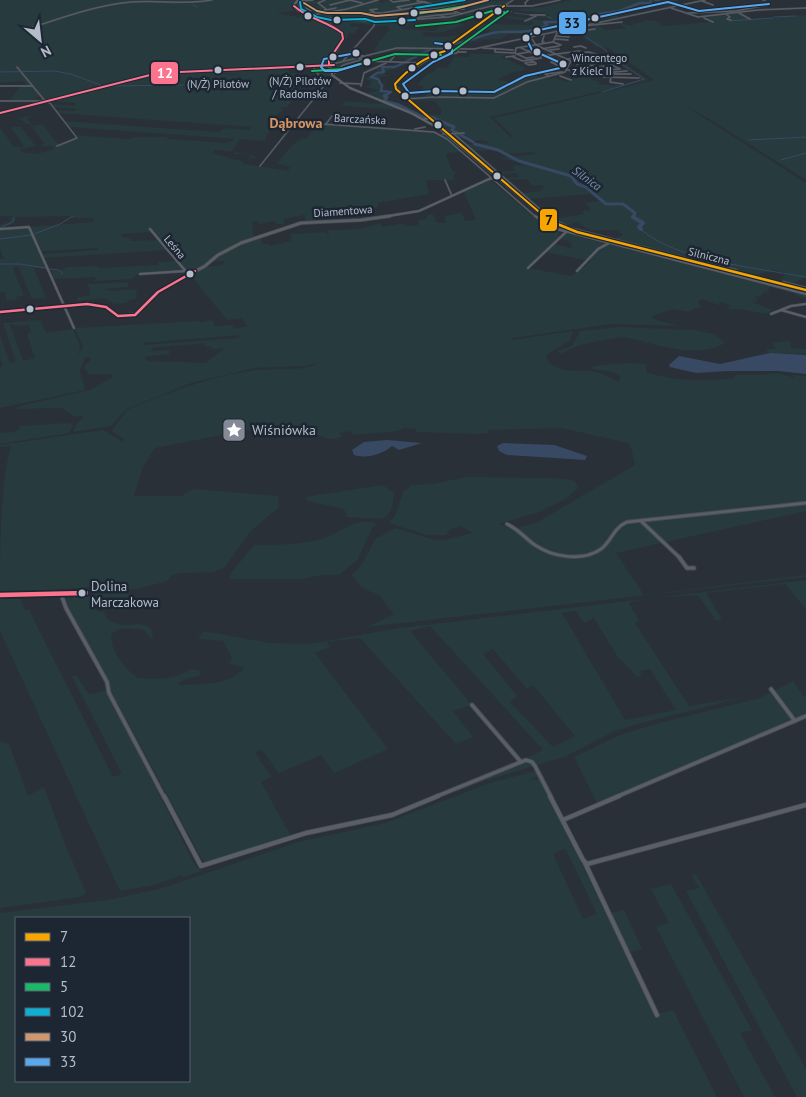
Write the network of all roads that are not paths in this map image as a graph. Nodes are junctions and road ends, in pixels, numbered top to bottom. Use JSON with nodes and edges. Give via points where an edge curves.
{"nodes":[{"id":1,"x":212,"y":0,"type":"edge"},
{"id":2,"x":298,"y":0,"type":"edge"},
{"id":3,"x":302,"y":0,"type":"edge"},
{"id":4,"x":313,"y":0,"type":"edge"},
{"id":5,"x":325,"y":0,"type":"edge"},
{"id":6,"x":378,"y":0,"type":"edge"},
{"id":7,"x":409,"y":0,"type":"edge"},
{"id":8,"x":465,"y":0,"type":"edge"},
{"id":9,"x":512,"y":0,"type":"edge"},
{"id":10,"x":528,"y":0,"type":"edge"},
{"id":11,"x":560,"y":0,"type":"edge"},
{"id":12,"x":707,"y":0,"type":"edge"},
{"id":13,"x":763,"y":0,"type":"edge"},
{"id":14,"x":392,"y":1,"type":"edge"},
{"id":15,"x":403,"y":1,"type":"edge"},
{"id":16,"x":702,"y":1,"type":"junction"},
{"id":17,"x":364,"y":3,"type":"junction"},
{"id":18,"x":330,"y":5,"type":"dead end"},
{"id":19,"x":435,"y":5,"type":"junction"},
{"id":20,"x":713,"y":5,"type":"dead end"},
{"id":21,"x":766,"y":5,"type":"junction"},
{"id":22,"x":502,"y":6,"type":"junction"},
{"id":23,"x":526,"y":6,"type":"junction"},
{"id":24,"x":449,"y":7,"type":"junction"},
{"id":25,"x":671,"y":7,"type":"junction"},
{"id":26,"x":306,"y":8,"type":"dead end"},
{"id":27,"x":336,"y":8,"type":"dead end"},
{"id":28,"x":415,"y":8,"type":"junction"},
{"id":29,"x":456,"y":8,"type":"junction"},
{"id":30,"x":465,"y":8,"type":"dead end"},
{"id":31,"x":806,"y":8,"type":"edge"},
{"id":32,"x":377,"y":9,"type":"dead end"},
{"id":33,"x":403,"y":9,"type":"junction"},
{"id":34,"x":326,"y":10,"type":"junction"},
{"id":35,"x":770,"y":10,"type":"junction"},
{"id":36,"x":462,"y":11,"type":"dead end"},
{"id":37,"x":308,"y":12,"type":"junction"},
{"id":38,"x":324,"y":13,"type":"junction"},
{"id":39,"x":373,"y":13,"type":"junction"},
{"id":40,"x":386,"y":13,"type":"junction"},
{"id":41,"x":457,"y":13,"type":"junction"},
{"id":42,"x":687,"y":13,"type":"junction"},
{"id":43,"x":739,"y":13,"type":"junction"},
{"id":44,"x":413,"y":14,"type":"junction"},
{"id":45,"x":462,"y":14,"type":"junction"},
{"id":46,"x":725,"y":14,"type":"junction"},
{"id":47,"x":313,"y":15,"type":"junction"},
{"id":48,"x":440,"y":15,"type":"junction"},
{"id":49,"x":530,"y":15,"type":"dead end"},
{"id":50,"x":545,"y":15,"type":"dead end"},
{"id":51,"x":536,"y":16,"type":"dead end"},
{"id":52,"x":713,"y":16,"type":"junction"},
{"id":53,"x":320,"y":17,"type":"dead end"},
{"id":54,"x":445,"y":17,"type":"junction"},
{"id":55,"x":702,"y":17,"type":"junction"},
{"id":56,"x":719,"y":18,"type":"dead end"},
{"id":57,"x":415,"y":19,"type":"junction"},
{"id":58,"x":750,"y":19,"type":"dead end"},
{"id":59,"x":731,"y":20,"type":"dead end"},
{"id":60,"x":525,"y":21,"type":"dead end"},
{"id":61,"x":374,"y":22,"type":"junction"},
{"id":62,"x":622,"y":22,"type":"dead end"},
{"id":63,"x":713,"y":22,"type":"dead end"},
{"id":64,"x":33,"y":27,"type":"dead end"},
{"id":65,"x":595,"y":29,"type":"dead end"},
{"id":66,"x":571,"y":30,"type":"junction"},
{"id":67,"x":579,"y":32,"type":"junction"},
{"id":68,"x":557,"y":33,"type":"dead end"},
{"id":69,"x":561,"y":33,"type":"dead end"},
{"id":70,"x":544,"y":36,"type":"dead end"},
{"id":71,"x":556,"y":36,"type":"junction"},
{"id":72,"x":569,"y":37,"type":"dead end"},
{"id":73,"x":530,"y":39,"type":"junction"},
{"id":74,"x":555,"y":39,"type":"junction"},
{"id":75,"x":568,"y":40,"type":"dead end"},
{"id":76,"x":553,"y":42,"type":"junction"},
{"id":77,"x":544,"y":43,"type":"junction"},
{"id":78,"x":535,"y":45,"type":"junction"},
{"id":79,"x":560,"y":46,"type":"junction"},
{"id":80,"x":520,"y":47,"type":"junction"},
{"id":81,"x":552,"y":47,"type":"junction"},
{"id":82,"x":433,"y":48,"type":"junction"},
{"id":83,"x":483,"y":48,"type":"junction"},
{"id":84,"x":545,"y":48,"type":"junction"},
{"id":85,"x":574,"y":48,"type":"junction"},
{"id":86,"x":586,"y":48,"type":"dead end"},
{"id":87,"x":495,"y":49,"type":"junction"},
{"id":88,"x":569,"y":49,"type":"dead end"},
{"id":89,"x":442,"y":50,"type":"junction"},
{"id":90,"x":513,"y":50,"type":"dead end"},
{"id":91,"x":596,"y":50,"type":"dead end"},
{"id":92,"x":529,"y":51,"type":"junction"},
{"id":93,"x":580,"y":51,"type":"junction"},
{"id":94,"x":458,"y":52,"type":"junction"},
{"id":95,"x":466,"y":52,"type":"dead end"},
{"id":96,"x":584,"y":52,"type":"junction"},
{"id":97,"x":589,"y":52,"type":"junction"},
{"id":98,"x":397,"y":53,"type":"dead end"},
{"id":99,"x":516,"y":53,"type":"junction"},
{"id":100,"x":554,"y":53,"type":"junction"},
{"id":101,"x":565,"y":53,"type":"junction"},
{"id":102,"x":350,"y":55,"type":"junction"},
{"id":103,"x":598,"y":55,"type":"dead end"},
{"id":104,"x":364,"y":56,"type":"junction"},
{"id":105,"x":520,"y":56,"type":"junction"},
{"id":106,"x":539,"y":56,"type":"junction"},
{"id":107,"x":571,"y":56,"type":"dead end"},
{"id":108,"x":586,"y":56,"type":"junction"},
{"id":109,"x":506,"y":57,"type":"dead end"},
{"id":110,"x":514,"y":57,"type":"junction"},
{"id":111,"x":606,"y":57,"type":"dead end"},
{"id":112,"x":358,"y":58,"type":"junction"},
{"id":113,"x":430,"y":58,"type":"junction"},
{"id":114,"x":525,"y":58,"type":"junction"},
{"id":115,"x":541,"y":58,"type":"dead end"},
{"id":116,"x":575,"y":58,"type":"junction"},
{"id":117,"x":567,"y":59,"type":"junction"},
{"id":118,"x":592,"y":59,"type":"junction"},
{"id":119,"x":362,"y":60,"type":"junction"},
{"id":120,"x":530,"y":60,"type":"junction"},
{"id":121,"x":522,"y":61,"type":"junction"},
{"id":122,"x":581,"y":61,"type":"dead end"},
{"id":123,"x":343,"y":62,"type":"junction"},
{"id":124,"x":388,"y":62,"type":"junction"},
{"id":125,"x":422,"y":62,"type":"junction"},
{"id":126,"x":516,"y":62,"type":"dead end"},
{"id":127,"x":609,"y":63,"type":"dead end"},
{"id":128,"x":521,"y":64,"type":"dead end"},
{"id":129,"x":577,"y":64,"type":"dead end"},
{"id":130,"x":312,"y":65,"type":"junction"},
{"id":131,"x":331,"y":65,"type":"junction"},
{"id":132,"x":557,"y":65,"type":"dead end"},
{"id":133,"x":612,"y":65,"type":"junction"},
{"id":134,"x":569,"y":66,"type":"junction"},
{"id":135,"x":586,"y":66,"type":"junction"},
{"id":136,"x":17,"y":67,"type":"dead end"},
{"id":137,"x":599,"y":67,"type":"junction"},
{"id":138,"x":558,"y":68,"type":"dead end"},
{"id":139,"x":591,"y":68,"type":"junction"},
{"id":140,"x":567,"y":70,"type":"junction"},
{"id":141,"x":572,"y":70,"type":"junction"},
{"id":142,"x":595,"y":70,"type":"dead end"},
{"id":143,"x":580,"y":71,"type":"junction"},
{"id":144,"x":606,"y":71,"type":"junction"},
{"id":145,"x":627,"y":71,"type":"dead end"},
{"id":146,"x":562,"y":72,"type":"dead end"},
{"id":147,"x":614,"y":72,"type":"junction"},
{"id":148,"x":595,"y":74,"type":"junction"},
{"id":149,"x":631,"y":74,"type":"dead end"},
{"id":150,"x":558,"y":75,"type":"junction"},
{"id":151,"x":585,"y":75,"type":"dead end"},
{"id":152,"x":333,"y":76,"type":"junction"},
{"id":153,"x":550,"y":76,"type":"junction"},
{"id":154,"x":603,"y":76,"type":"junction"},
{"id":155,"x":594,"y":78,"type":"dead end"},
{"id":156,"x":611,"y":78,"type":"junction"},
{"id":157,"x":638,"y":78,"type":"dead end"},
{"id":158,"x":571,"y":80,"type":"dead end"},
{"id":159,"x":602,"y":80,"type":"dead end"},
{"id":160,"x":340,"y":83,"type":"junction"},
{"id":161,"x":623,"y":84,"type":"dead end"},
{"id":162,"x":0,"y":86,"type":"edge"},
{"id":163,"x":33,"y":86,"type":"junction"},
{"id":164,"x":408,"y":99,"type":"junction"},
{"id":165,"x":0,"y":101,"type":"edge"},
{"id":166,"x":46,"y":101,"type":"junction"},
{"id":167,"x":404,"y":110,"type":"junction"},
{"id":168,"x":0,"y":113,"type":"edge"},
{"id":169,"x":373,"y":118,"type":"dead end"},
{"id":170,"x":429,"y":120,"type":"junction"},
{"id":171,"x":294,"y":122,"type":"junction"},
{"id":172,"x":326,"y":124,"type":"junction"},
{"id":173,"x":425,"y":127,"type":"dead end"},
{"id":174,"x":411,"y":130,"type":"junction"},
{"id":175,"x":445,"y":133,"type":"junction"},
{"id":176,"x":454,"y":133,"type":"junction"},
{"id":177,"x":462,"y":133,"type":"dead end"},
{"id":178,"x":439,"y":134,"type":"junction"},
{"id":179,"x":57,"y":146,"type":"dead end"},
{"id":180,"x":260,"y":166,"type":"dead end"},
{"id":181,"x":503,"y":176,"type":"junction"},
{"id":182,"x":497,"y":177,"type":"junction"},
{"id":183,"x":491,"y":179,"type":"junction"},
{"id":184,"x":445,"y":180,"type":"dead end"},
{"id":185,"x":452,"y":196,"type":"junction"},
{"id":186,"x":0,"y":229,"type":"edge"},
{"id":187,"x":150,"y":229,"type":"dead end"},
{"id":188,"x":566,"y":232,"type":"junction"},
{"id":189,"x":609,"y":244,"type":"junction"},
{"id":190,"x":528,"y":268,"type":"dead end"},
{"id":191,"x":736,"y":270,"type":"dead end"},
{"id":192,"x":186,"y":271,"type":"junction"},
{"id":193,"x":577,"y":271,"type":"dead end"},
{"id":194,"x":140,"y":274,"type":"dead end"},
{"id":195,"x":189,"y":275,"type":"junction"},
{"id":196,"x":784,"y":282,"type":"dead end"},
{"id":197,"x":806,"y":291,"type":"edge"},
{"id":198,"x":806,"y":304,"type":"edge"},
{"id":199,"x":65,"y":305,"type":"junction"},
{"id":200,"x":782,"y":310,"type":"junction"},
{"id":201,"x":0,"y":312,"type":"edge"},
{"id":202,"x":771,"y":314,"type":"dead end"},
{"id":203,"x":806,"y":317,"type":"edge"},
{"id":204,"x":74,"y":328,"type":"dead end"},
{"id":205,"x":806,"y":503,"type":"edge"},
{"id":206,"x":641,"y":521,"type":"junction"},
{"id":207,"x":507,"y":524,"type":"dead end"},
{"id":208,"x":694,"y":568,"type":"dead end"},
{"id":209,"x":0,"y":594,"type":"edge"},
{"id":210,"x":771,"y":689,"type":"dead end"},
{"id":211,"x":472,"y":705,"type":"dead end"},
{"id":212,"x":806,"y":716,"type":"edge"},
{"id":213,"x":795,"y":721,"type":"junction"},
{"id":214,"x":521,"y":762,"type":"junction"},
{"id":215,"x":806,"y":805,"type":"edge"},
{"id":216,"x":563,"y":820,"type":"junction"},
{"id":217,"x":585,"y":864,"type":"junction"},
{"id":218,"x":657,"y":1014,"type":"dead end"}],
"edges":[{"from":1,"to":64,"type":"street","via":[[188,4],[120,3],[59,17]]},
{"from":2,"to":131,"type":"main road","via":[[294,5],[297,10],[340,30],[343,36]]},
{"from":3,"to":4,"type":"street"},
{"from":3,"to":37,"type":"main road","via":[[299,8]]},
{"from":5,"to":34,"type":"street","via":[[318,3]]},
{"from":6,"to":17,"type":"street"},
{"from":7,"to":15,"type":"street"},
{"from":8,"to":19,"type":"street"},
{"from":9,"to":22,"type":"main road"},
{"from":10,"to":23,"type":"street"},
{"from":11,"to":23,"type":"street"},
{"from":12,"to":16,"type":"main road"},
{"from":12,"to":25,"type":"main road"},
{"from":13,"to":21,"type":"street"},
{"from":14,"to":15,"type":"street"},
{"from":16,"to":20,"type":"street"},
{"from":16,"to":25,"type":"main road"},
{"from":17,"to":18,"type":"street","via":[[350,0]]},
{"from":17,"to":38,"type":"street"},
{"from":19,"to":24,"type":"street"},
{"from":19,"to":28,"type":"street"},
{"from":19,"to":33,"type":"street","via":[[425,2],[399,5]]},
{"from":21,"to":35,"type":"street"},
{"from":21,"to":42,"type":"street","via":[[734,12]]},
{"from":22,"to":23,"type":"street"},
{"from":22,"to":45,"type":"main road","via":[[489,6]]},
{"from":22,"to":89,"type":"main road"},
{"from":24,"to":28,"type":"street"},
{"from":24,"to":29,"type":"street"},
{"from":24,"to":29,"type":"street","via":[[459,6]]},
{"from":25,"to":42,"type":"street"},
{"from":25,"to":66,"type":"main road"},
{"from":26,"to":37,"type":"street","via":[[311,11]]},
{"from":27,"to":34,"type":"street"},
{"from":28,"to":33,"type":"street"},
{"from":28,"to":44,"type":"street"},
{"from":29,"to":30,"type":"street"},
{"from":29,"to":36,"type":"street"},
{"from":29,"to":41,"type":"street","via":[[454,11]]},
{"from":31,"to":35,"type":"street"},
{"from":32,"to":39,"type":"street","via":[[370,10]]},
{"from":33,"to":40,"type":"street"},
{"from":34,"to":38,"type":"street","via":[[321,12]]},
{"from":35,"to":43,"type":"street"},
{"from":37,"to":47,"type":"main road"},
{"from":38,"to":39,"type":"street"},
{"from":38,"to":47,"type":"street"},
{"from":39,"to":40,"type":"street"},
{"from":40,"to":44,"type":"street"},
{"from":41,"to":45,"type":"street"},
{"from":41,"to":48,"type":"street"},
{"from":42,"to":55,"type":"street"},
{"from":43,"to":46,"type":"street"},
{"from":43,"to":58,"type":"street"},
{"from":44,"to":57,"type":"street"},
{"from":45,"to":54,"type":"main road"},
{"from":46,"to":52,"type":"street"},
{"from":46,"to":59,"type":"street"},
{"from":47,"to":53,"type":"street"},
{"from":47,"to":61,"type":"main road","via":[[324,19]]},
{"from":48,"to":54,"type":"street"},
{"from":48,"to":57,"type":"street"},
{"from":49,"to":50,"type":"street"},
{"from":51,"to":60,"type":"street"},
{"from":52,"to":55,"type":"street"},
{"from":52,"to":56,"type":"street"},
{"from":54,"to":57,"type":"main road"},
{"from":55,"to":63,"type":"street"},
{"from":57,"to":61,"type":"main road"},
{"from":61,"to":102,"type":"street"},
{"from":62,"to":67,"type":"street","via":[[583,26],[578,28]]},
{"from":65,"to":67,"type":"street"},
{"from":66,"to":67,"type":"street"},
{"from":66,"to":73,"type":"main road"},
{"from":67,"to":69,"type":"street"},
{"from":68,"to":71,"type":"street"},
{"from":70,"to":77,"type":"street"},
{"from":71,"to":72,"type":"street"},
{"from":71,"to":74,"type":"street"},
{"from":73,"to":78,"type":"street"},
{"from":73,"to":83,"type":"main road"},
{"from":73,"to":89,"type":"main road","via":[[472,50]]},
{"from":74,"to":75,"type":"street"},
{"from":74,"to":76,"type":"street"},
{"from":76,"to":77,"type":"street"},
{"from":76,"to":79,"type":"street"},
{"from":77,"to":78,"type":"street"},
{"from":77,"to":81,"type":"street"},
{"from":78,"to":80,"type":"street"},
{"from":78,"to":84,"type":"street"},
{"from":79,"to":81,"type":"street"},
{"from":79,"to":84,"type":"street","via":[[550,50]]},
{"from":80,"to":92,"type":"street"},
{"from":80,"to":99,"type":"street","via":[[516,48]]},
{"from":81,"to":84,"type":"street"},
{"from":82,"to":89,"type":"main road"},
{"from":82,"to":104,"type":"main road","via":[[397,48]]},
{"from":82,"to":112,"type":"main road","via":[[392,49]]},
{"from":83,"to":87,"type":"street"},
{"from":83,"to":94,"type":"main road"},
{"from":84,"to":92,"type":"street"},
{"from":84,"to":100,"type":"street"},
{"from":85,"to":86,"type":"street"},
{"from":85,"to":88,"type":"street"},
{"from":85,"to":93,"type":"street"},
{"from":87,"to":90,"type":"street"},
{"from":87,"to":99,"type":"street","via":[[495,52]]},
{"from":89,"to":94,"type":"main road"},
{"from":89,"to":113,"type":"main road"},
{"from":91,"to":97,"type":"street"},
{"from":92,"to":99,"type":"street"},
{"from":92,"to":106,"type":"street"},
{"from":93,"to":96,"type":"street"},
{"from":93,"to":101,"type":"street"},
{"from":94,"to":95,"type":"street"},
{"from":94,"to":113,"type":"street"},
{"from":96,"to":97,"type":"street"},
{"from":96,"to":108,"type":"street","via":[[579,53]]},
{"from":97,"to":103,"type":"street"},
{"from":98,"to":124,"type":"street"},
{"from":99,"to":105,"type":"street"},
{"from":100,"to":101,"type":"street"},
{"from":100,"to":106,"type":"street"},
{"from":100,"to":117,"type":"street"},
{"from":101,"to":107,"type":"street"},
{"from":102,"to":104,"type":"street"},
{"from":102,"to":123,"type":"street"},
{"from":104,"to":123,"type":"main road"},
{"from":105,"to":110,"type":"street"},
{"from":105,"to":114,"type":"street"},
{"from":106,"to":114,"type":"street"},
{"from":108,"to":116,"type":"street"},
{"from":108,"to":118,"type":"street"},
{"from":109,"to":110,"type":"street"},
{"from":110,"to":121,"type":"street"},
{"from":111,"to":118,"type":"street"},
{"from":112,"to":119,"type":"street"},
{"from":112,"to":123,"type":"main road"},
{"from":113,"to":125,"type":"main road"},
{"from":114,"to":120,"type":"street"},
{"from":115,"to":120,"type":"street"},
{"from":116,"to":117,"type":"street"},
{"from":116,"to":122,"type":"street"},
{"from":117,"to":132,"type":"street","via":[[551,62]]},
{"from":117,"to":134,"type":"street","via":[[572,62]]},
{"from":118,"to":129,"type":"street","via":[[596,61]]},
{"from":119,"to":124,"type":"street"},
{"from":119,"to":152,"type":"street","via":[[342,65]]},
{"from":120,"to":121,"type":"street"},
{"from":120,"to":128,"type":"street","via":[[533,62]]},
{"from":121,"to":126,"type":"street"},
{"from":123,"to":131,"type":"main road"},
{"from":123,"to":131,"type":"main road"},
{"from":124,"to":125,"type":"street"},
{"from":124,"to":160,"type":"street","via":[[364,73],[361,85]]},
{"from":125,"to":164,"type":"main road","via":[[396,83],[396,89]]},
{"from":127,"to":133,"type":"street"},
{"from":130,"to":131,"type":"main road"},
{"from":130,"to":152,"type":"street","via":[[320,77]]},
{"from":130,"to":166,"type":"main road","via":[[156,74]]},
{"from":131,"to":152,"type":"main road"},
{"from":131,"to":152,"type":"main road"},
{"from":133,"to":137,"type":"street"},
{"from":133,"to":144,"type":"street","via":[[620,69]]},
{"from":134,"to":138,"type":"street"},
{"from":134,"to":140,"type":"street"},
{"from":135,"to":137,"type":"street"},
{"from":135,"to":139,"type":"street"},
{"from":135,"to":141,"type":"street"},
{"from":136,"to":163,"type":"street"},
{"from":137,"to":144,"type":"street"},
{"from":139,"to":142,"type":"street"},
{"from":139,"to":143,"type":"street"},
{"from":140,"to":141,"type":"street"},
{"from":140,"to":150,"type":"street"},
{"from":141,"to":143,"type":"street"},
{"from":141,"to":151,"type":"street","via":[[571,73]]},
{"from":143,"to":148,"type":"street"},
{"from":144,"to":147,"type":"street"},
{"from":144,"to":154,"type":"street"},
{"from":145,"to":147,"type":"street"},
{"from":146,"to":153,"type":"street","via":[[545,74]]},
{"from":147,"to":149,"type":"street","via":[[612,74]]},
{"from":148,"to":154,"type":"street"},
{"from":148,"to":155,"type":"street"},
{"from":150,"to":153,"type":"street"},
{"from":150,"to":158,"type":"street"},
{"from":152,"to":160,"type":"main road"},
{"from":152,"to":171,"type":"street"},
{"from":153,"to":164,"type":"street","via":[[519,85],[502,96],[490,99]]},
{"from":154,"to":156,"type":"street"},
{"from":154,"to":159,"type":"street"},
{"from":156,"to":157,"type":"street"},
{"from":156,"to":161,"type":"street","via":[[610,82]]},
{"from":160,"to":167,"type":"main road"},
{"from":162,"to":163,"type":"street"},
{"from":163,"to":166,"type":"street"},
{"from":164,"to":170,"type":"main road"},
{"from":165,"to":166,"type":"street"},
{"from":166,"to":168,"type":"main road"},
{"from":166,"to":179,"type":"street","via":[[77,138]]},
{"from":167,"to":170,"type":"main road"},
{"from":167,"to":170,"type":"main road"},
{"from":169,"to":172,"type":"street","via":[[332,116]]},
{"from":170,"to":175,"type":"main road"},
{"from":171,"to":172,"type":"street","name":"Barczańska"},
{"from":171,"to":180,"type":"street"},
{"from":172,"to":174,"type":"street","name":"Barczańska"},
{"from":173,"to":174,"type":"street","name":"Barczańska"},
{"from":174,"to":178,"type":"street"},
{"from":175,"to":176,"type":"street"},
{"from":175,"to":178,"type":"street"},
{"from":175,"to":182,"type":"main road"},
{"from":176,"to":177,"type":"street"},
{"from":176,"to":181,"type":"street","name":"Silniczna","via":[[475,155]]},
{"from":178,"to":183,"type":"street"},
{"from":181,"to":182,"type":"street","name":"Diamentowa"},
{"from":181,"to":191,"type":"street","name":"Silniczna","via":[[552,219],[573,229]]},
{"from":182,"to":183,"type":"main road","name":"Diamentowa"},
{"from":182,"to":197,"type":"main road","via":[[545,220],[564,230]]},
{"from":183,"to":185,"type":"main road","name":"Diamentowa"},
{"from":183,"to":188,"type":"street","via":[[544,224]]},
{"from":184,"to":185,"type":"street"},
{"from":185,"to":195,"type":"main road","name":"Diamentowa","via":[[416,211],[365,220],[298,224],[241,243],[218,254]]},
{"from":186,"to":199,"type":"street","via":[[29,227]]},
{"from":187,"to":192,"type":"street","name":"Leśna"},
{"from":188,"to":189,"type":"street"},
{"from":188,"to":190,"type":"street"},
{"from":189,"to":193,"type":"street","via":[[598,248]]},
{"from":189,"to":197,"type":"street"},
{"from":192,"to":194,"type":"street"},
{"from":192,"to":195,"type":"street","name":"Leśna"},
{"from":195,"to":199,"type":"main road","name":"Diamentowa","via":[[158,292],[136,315],[118,316],[108,308],[95,305]]},
{"from":196,"to":197,"type":"street"},
{"from":198,"to":200,"type":"street"},
{"from":199,"to":201,"type":"main road","name":"Diamentowa"},
{"from":199,"to":204,"type":"street"},
{"from":200,"to":202,"type":"street"},
{"from":200,"to":203,"type":"street"},
{"from":205,"to":206,"type":"street"},
{"from":206,"to":207,"type":"street","via":[[617,525],[601,549],[574,556],[538,547],[516,527]]},
{"from":206,"to":208,"type":"street","via":[[687,568]]},
{"from":209,"to":214,"type":"street","via":[[61,594],[200,866],[306,833],[392,815]]},
{"from":210,"to":213,"type":"street"},
{"from":211,"to":214,"type":"street"},
{"from":212,"to":213,"type":"street"},
{"from":213,"to":216,"type":"street"},
{"from":214,"to":216,"type":"street","via":[[528,760],[534,765]]},
{"from":215,"to":217,"type":"street"},
{"from":216,"to":217,"type":"street"},
{"from":217,"to":218,"type":"street"}]}
